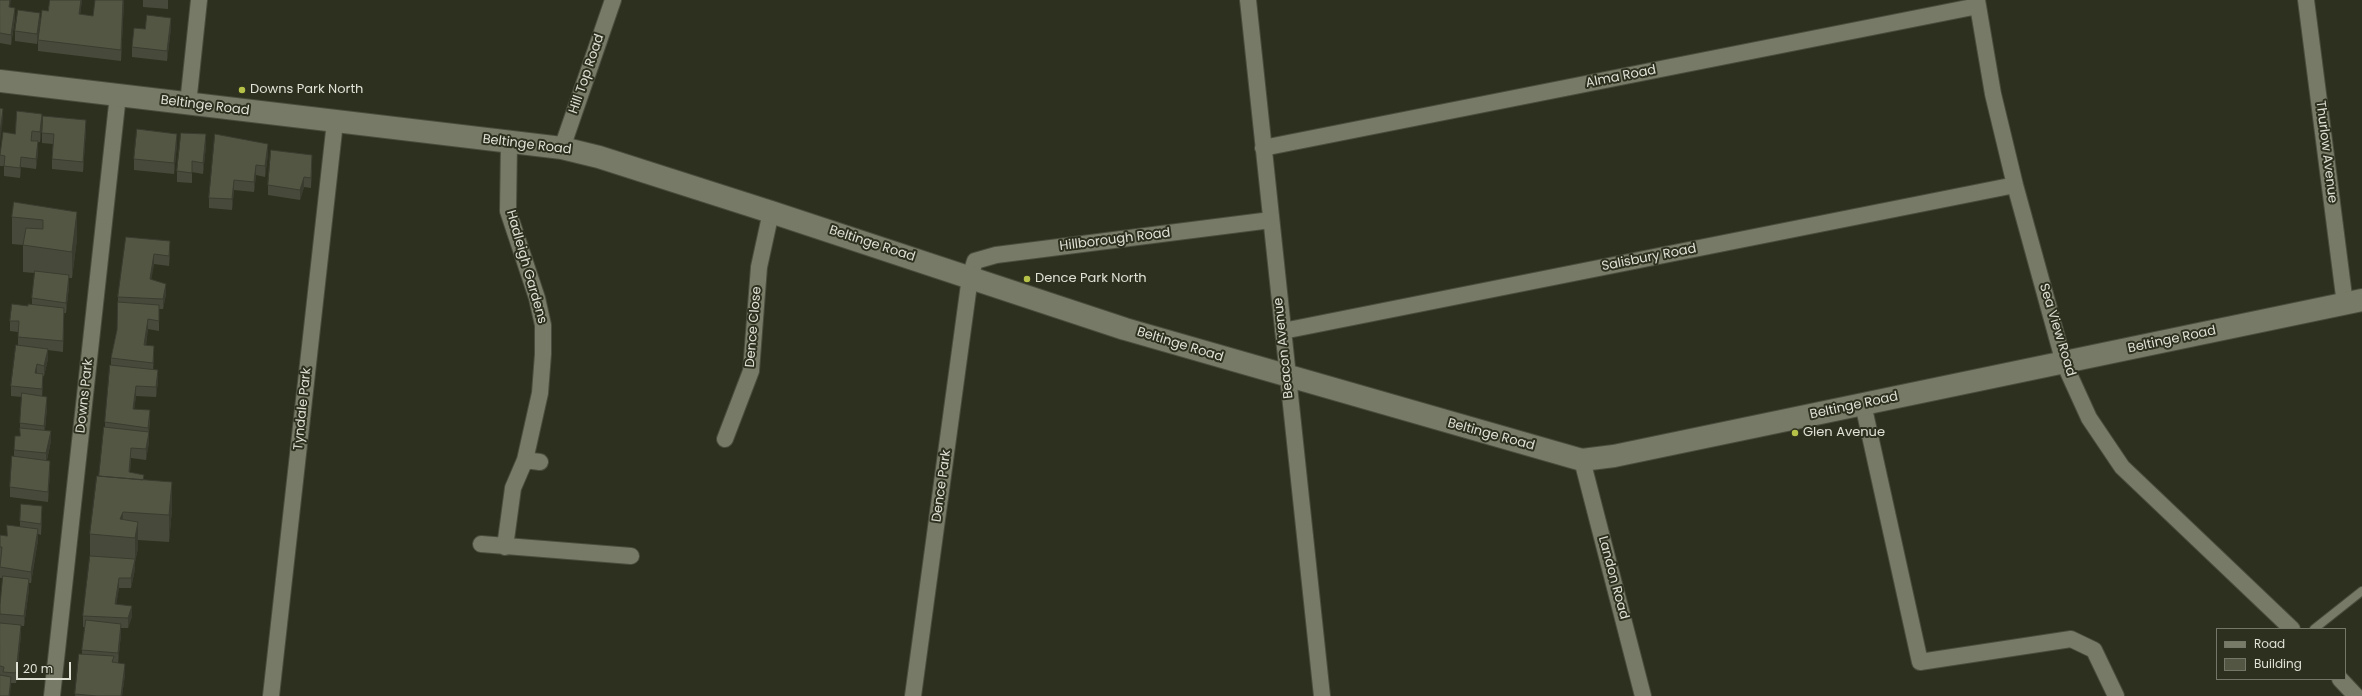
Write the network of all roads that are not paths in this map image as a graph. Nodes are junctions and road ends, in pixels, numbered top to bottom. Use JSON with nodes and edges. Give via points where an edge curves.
{"nodes":[{"id":1,"x":199,"y":0,"type":"edge"},
{"id":2,"x":613,"y":0,"type":"edge"},
{"id":3,"x":1248,"y":0,"type":"edge"},
{"id":4,"x":2306,"y":0,"type":"edge"},
{"id":5,"x":1978,"y":3,"type":"edge"},
{"id":6,"x":0,"y":81,"type":"edge"},
{"id":7,"x":118,"y":95,"type":"junction"},
{"id":8,"x":188,"y":104,"type":"junction"},
{"id":9,"x":335,"y":122,"type":"junction"},
{"id":10,"x":509,"y":143,"type":"junction"},
{"id":11,"x":562,"y":148,"type":"junction"},
{"id":12,"x":1263,"y":148,"type":"junction"},
{"id":13,"x":2015,"y":185,"type":"junction"},
{"id":14,"x":771,"y":212,"type":"junction"},
{"id":15,"x":1271,"y":220,"type":"junction"},
{"id":16,"x":970,"y":276,"type":"junction"},
{"id":17,"x":2354,"y":302,"type":"edge"},
{"id":18,"x":1282,"y":331,"type":"junction"},
{"id":19,"x":2064,"y":363,"type":"junction"},
{"id":20,"x":1288,"y":377,"type":"junction"},
{"id":21,"x":1863,"y":404,"type":"junction"},
{"id":22,"x":725,"y":439,"type":"dead end"},
{"id":23,"x":1582,"y":460,"type":"junction"},
{"id":24,"x":481,"y":544,"type":"dead end"},
{"id":25,"x":506,"y":547,"type":"junction"},
{"id":26,"x":631,"y":556,"type":"dead end"},
{"id":27,"x":2362,"y":591,"type":"edge"},
{"id":28,"x":2291,"y":628,"type":"edge"},
{"id":29,"x":2315,"y":628,"type":"edge"},
{"id":30,"x":2341,"y":680,"type":"edge"},
{"id":31,"x":52,"y":696,"type":"edge"},
{"id":32,"x":271,"y":696,"type":"edge"},
{"id":33,"x":913,"y":696,"type":"edge"},
{"id":34,"x":1322,"y":696,"type":"edge"},
{"id":35,"x":1643,"y":696,"type":"edge"},
{"id":36,"x":2116,"y":696,"type":"edge"},
{"id":37,"x":2356,"y":696,"type":"edge"}],
"edges":[{"from":1,"to":8,"type":"street"},
{"from":2,"to":11,"type":"street","name":"Hill Top Road"},
{"from":3,"to":12,"type":"street","name":"Beacon Avenue"},
{"from":4,"to":17,"type":"street","name":"Thurlow Avenue"},
{"from":5,"to":12,"type":"street","name":"Alma Road"},
{"from":5,"to":13,"type":"street","name":"Sea View Road","via":[[1993,94]]},
{"from":6,"to":7,"type":"street","name":"Beltinge Road"},
{"from":7,"to":8,"type":"street","name":"Beltinge Road"},
{"from":7,"to":31,"type":"street","name":"Downs Park"},
{"from":8,"to":9,"type":"street","name":"Beltinge Road"},
{"from":9,"to":10,"type":"street","name":"Beltinge Road"},
{"from":9,"to":32,"type":"street","name":"Tyndale Park"},
{"from":10,"to":11,"type":"street","name":"Beltinge Road"},
{"from":10,"to":25,"type":"street","name":"Hadleigh Gardens","via":[[508,211],[537,298],[543,325],[543,354],[532,461],[513,488]]},
{"from":11,"to":14,"type":"street","name":"Beltinge Road"},
{"from":12,"to":15,"type":"street","name":"Beacon Avenue"},
{"from":13,"to":18,"type":"street","name":"Salisbury Road"},
{"from":13,"to":19,"type":"street","name":"Sea View Road"},
{"from":14,"to":16,"type":"street","name":"Beltinge Road"},
{"from":14,"to":22,"type":"street","name":"Dence Close","via":[[759,267],[751,371]]},
{"from":15,"to":16,"type":"street","name":"Hillborough Road","via":[[996,255],[975,261]]},
{"from":15,"to":18,"type":"street","name":"Beacon Avenue"},
{"from":16,"to":20,"type":"street","name":"Beltinge Road","via":[[1125,328]]},
{"from":16,"to":33,"type":"street","name":"Dence Park"},
{"from":17,"to":19,"type":"street","name":"Beltinge Road"},
{"from":18,"to":20,"type":"street","name":"Beacon Avenue"},
{"from":19,"to":21,"type":"street","name":"Beltinge Road"},
{"from":19,"to":28,"type":"street","name":"Sea View Road","via":[[2089,418],[2122,467]]},
{"from":20,"to":23,"type":"street","name":"Beltinge Road"},
{"from":20,"to":34,"type":"street","name":"Beacon Avenue"},
{"from":21,"to":23,"type":"street","name":"Beltinge Road","via":[[1614,456]]},
{"from":21,"to":36,"type":"street","via":[[1920,662],[2071,640],[2094,650]]},
{"from":23,"to":35,"type":"street","name":"Landon Road"},
{"from":24,"to":25,"type":"street"},
{"from":25,"to":26,"type":"street"},
{"from":27,"to":29,"type":"lane"},
{"from":30,"to":37,"type":"street"}]}
